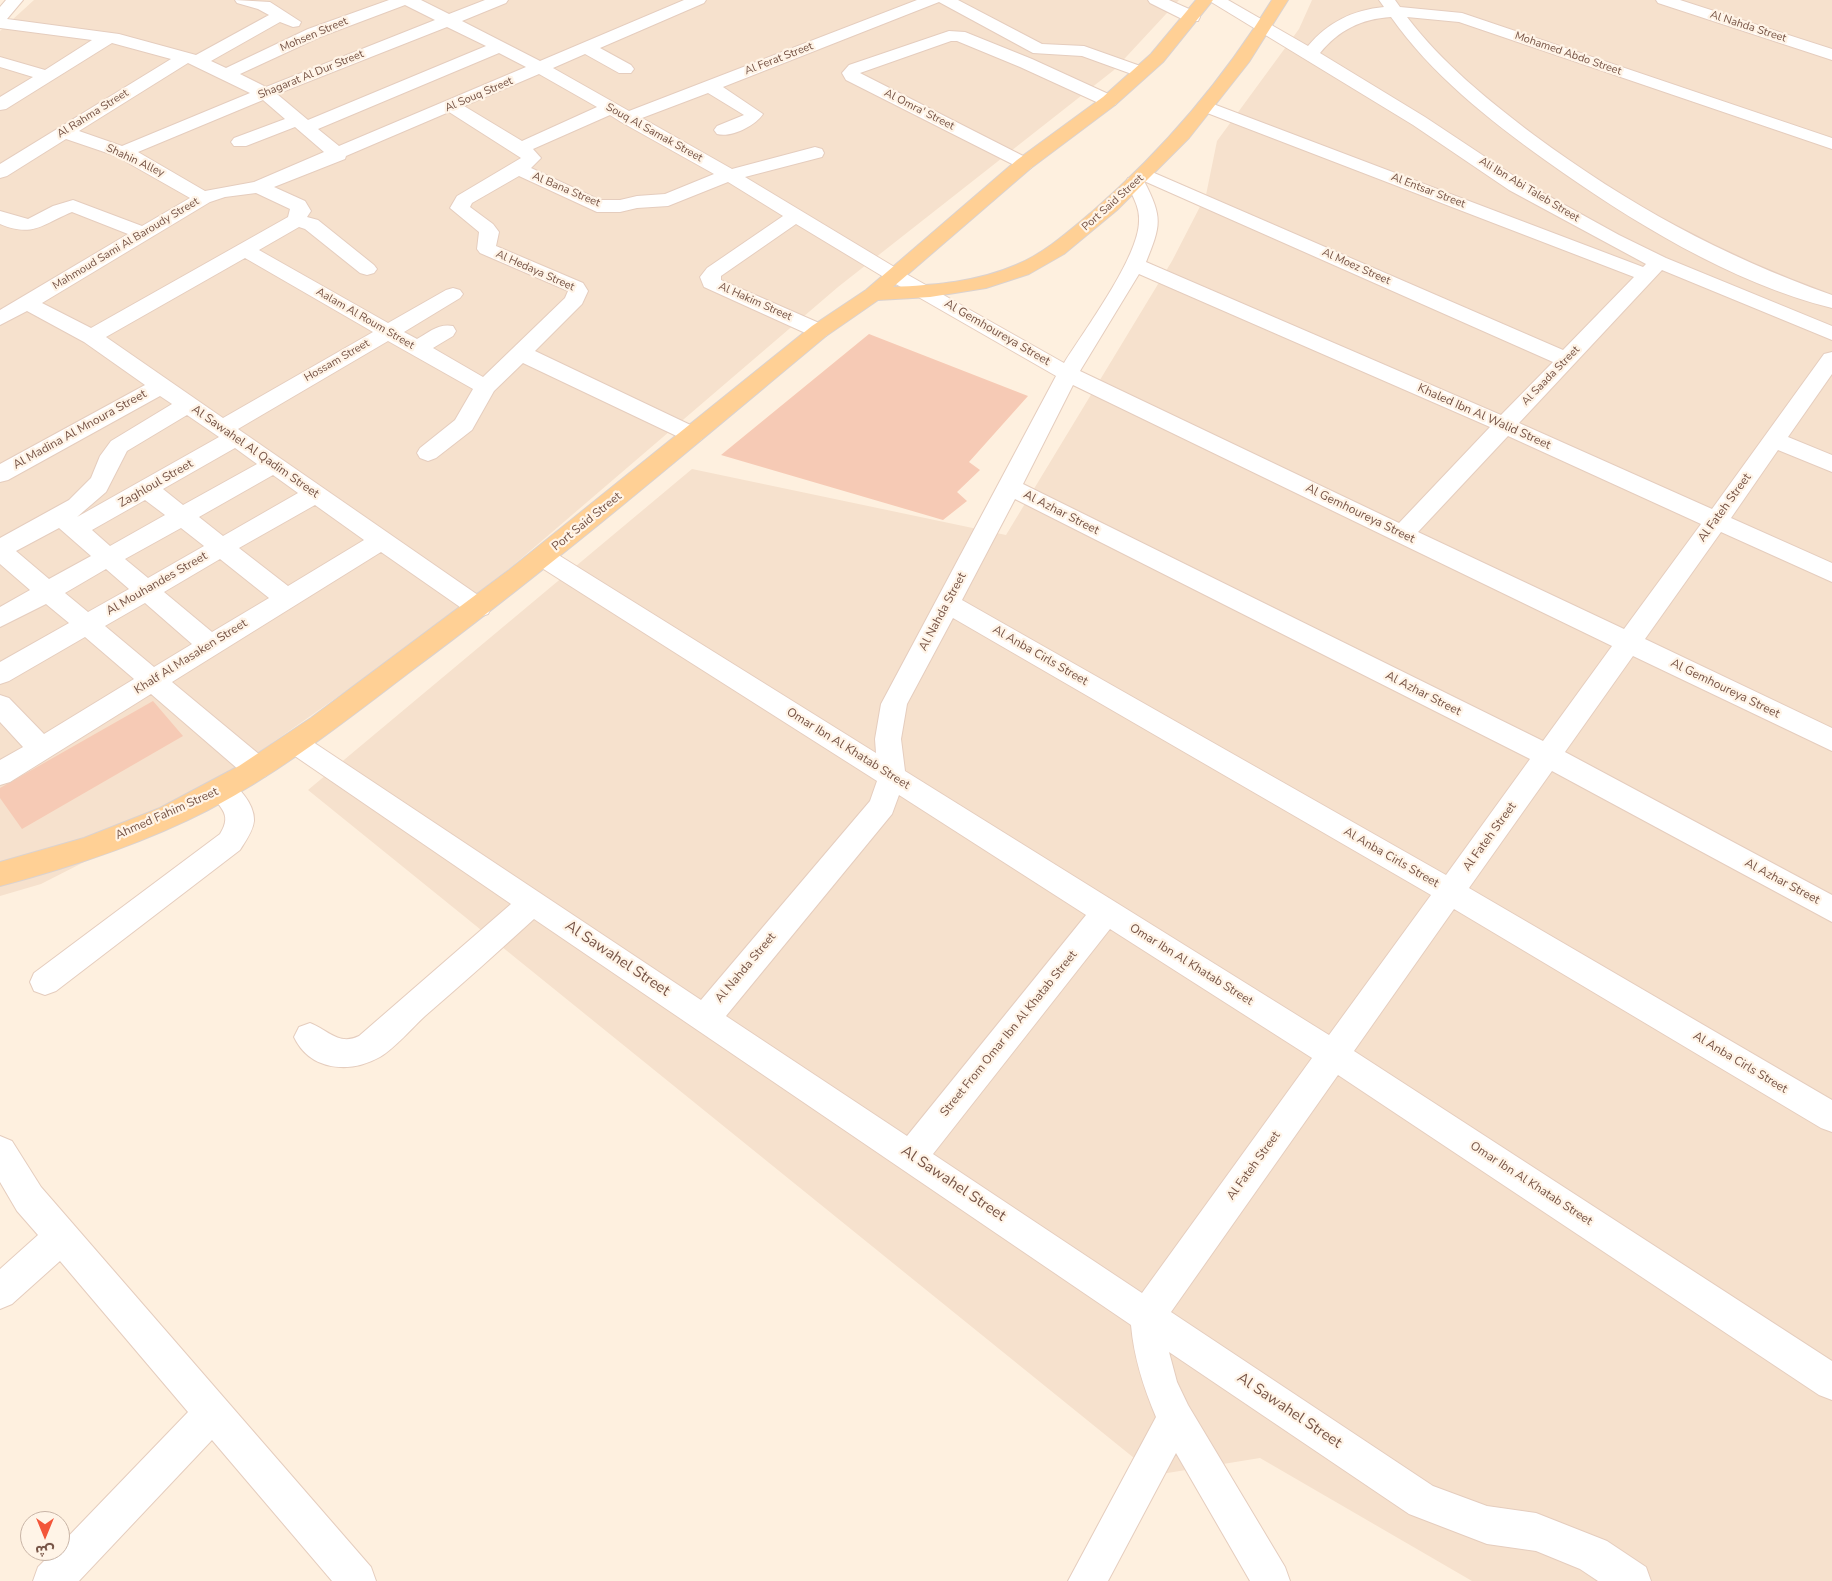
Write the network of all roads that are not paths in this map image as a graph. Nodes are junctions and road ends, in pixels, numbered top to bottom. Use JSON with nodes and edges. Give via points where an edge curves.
{"nodes":[{"id":1,"x":16,"y":0,"type":"edge"},
{"id":2,"x":243,"y":0,"type":"edge"},
{"id":3,"x":404,"y":0,"type":"edge"},
{"id":4,"x":408,"y":0,"type":"edge"},
{"id":5,"x":500,"y":0,"type":"edge"},
{"id":6,"x":698,"y":0,"type":"edge"},
{"id":7,"x":932,"y":0,"type":"edge"},
{"id":8,"x":946,"y":0,"type":"edge"},
{"id":9,"x":1156,"y":0,"type":"edge"},
{"id":10,"x":1205,"y":0,"type":"edge"},
{"id":11,"x":1216,"y":0,"type":"edge"},
{"id":12,"x":1280,"y":0,"type":"edge"},
{"id":13,"x":1664,"y":0,"type":"edge"},
{"id":14,"x":1390,"y":6,"type":"edge"},
{"id":15,"x":280,"y":7,"type":"edge"},
{"id":16,"x":0,"y":17,"type":"edge"},
{"id":17,"x":1192,"y":17,"type":"junction"},
{"id":18,"x":448,"y":20,"type":"junction"},
{"id":19,"x":0,"y":23,"type":"edge"},
{"id":20,"x":1265,"y":27,"type":"junction"},
{"id":21,"x":314,"y":33,"type":"junction"},
{"id":22,"x":844,"y":34,"type":"junction"},
{"id":23,"x":108,"y":38,"type":"junction"},
{"id":24,"x":499,"y":47,"type":"junction"},
{"id":25,"x":587,"y":48,"type":"junction"},
{"id":26,"x":1054,"y":50,"type":"junction"},
{"id":27,"x":1310,"y":54,"type":"junction"},
{"id":28,"x":1832,"y":55,"type":"edge"},
{"id":29,"x":887,"y":57,"type":"junction"},
{"id":30,"x":192,"y":59,"type":"junction"},
{"id":31,"x":0,"y":62,"type":"edge"},
{"id":32,"x":1026,"y":62,"type":"junction"},
{"id":33,"x":541,"y":68,"type":"junction"},
{"id":34,"x":625,"y":69,"type":"dead end"},
{"id":35,"x":1140,"y":72,"type":"junction"},
{"id":36,"x":226,"y":74,"type":"junction"},
{"id":37,"x":47,"y":76,"type":"junction"},
{"id":38,"x":709,"y":86,"type":"junction"},
{"id":39,"x":265,"y":93,"type":"junction"},
{"id":40,"x":1109,"y":101,"type":"junction"},
{"id":41,"x":0,"y":105,"type":"edge"},
{"id":42,"x":452,"y":106,"type":"junction"},
{"id":43,"x":1208,"y":107,"type":"junction"},
{"id":44,"x":611,"y":108,"type":"junction"},
{"id":45,"x":627,"y":118,"type":"junction"},
{"id":46,"x":302,"y":124,"type":"junction"},
{"id":47,"x":723,"y":130,"type":"dead end"},
{"id":48,"x":64,"y":132,"type":"junction"},
{"id":49,"x":240,"y":142,"type":"dead end"},
{"id":50,"x":1832,"y":144,"type":"edge"},
{"id":51,"x":521,"y":148,"type":"junction"},
{"id":52,"x":123,"y":152,"type":"junction"},
{"id":53,"x":815,"y":153,"type":"dead end"},
{"id":54,"x":338,"y":155,"type":"junction"},
{"id":55,"x":1024,"y":164,"type":"junction"},
{"id":56,"x":518,"y":169,"type":"junction"},
{"id":57,"x":0,"y":172,"type":"edge"},
{"id":58,"x":729,"y":175,"type":"junction"},
{"id":59,"x":1140,"y":178,"type":"junction"},
{"id":60,"x":258,"y":187,"type":"junction"},
{"id":61,"x":203,"y":198,"type":"junction"},
{"id":62,"x":797,"y":215,"type":"junction"},
{"id":63,"x":0,"y":217,"type":"edge"},
{"id":64,"x":296,"y":221,"type":"junction"},
{"id":65,"x":144,"y":234,"type":"junction"},
{"id":66,"x":245,"y":250,"type":"junction"},
{"id":67,"x":1134,"y":265,"type":"junction"},
{"id":68,"x":367,"y":269,"type":"dead end"},
{"id":69,"x":1653,"y":269,"type":"junction"},
{"id":70,"x":894,"y":275,"type":"junction"},
{"id":71,"x":928,"y":293,"type":"junction"},
{"id":72,"x":453,"y":294,"type":"dead end"},
{"id":73,"x":873,"y":294,"type":"junction"},
{"id":74,"x":1832,"y":302,"type":"edge"},
{"id":75,"x":27,"y":303,"type":"junction"},
{"id":76,"x":0,"y":319,"type":"edge"},
{"id":77,"x":820,"y":330,"type":"junction"},
{"id":78,"x":446,"y":331,"type":"dead end"},
{"id":79,"x":388,"y":332,"type":"junction"},
{"id":80,"x":1832,"y":334,"type":"edge"},
{"id":81,"x":91,"y":337,"type":"junction"},
{"id":82,"x":416,"y":349,"type":"junction"},
{"id":83,"x":521,"y":353,"type":"junction"},
{"id":84,"x":1832,"y":359,"type":"edge"},
{"id":85,"x":1567,"y":360,"type":"junction"},
{"id":86,"x":1068,"y":374,"type":"junction"},
{"id":87,"x":161,"y":386,"type":"junction"},
{"id":88,"x":485,"y":387,"type":"junction"},
{"id":89,"x":187,"y":405,"type":"junction"},
{"id":90,"x":1504,"y":425,"type":"junction"},
{"id":91,"x":228,"y":433,"type":"junction"},
{"id":92,"x":692,"y":435,"type":"junction"},
{"id":93,"x":1774,"y":440,"type":"junction"},
{"id":94,"x":428,"y":453,"type":"dead end"},
{"id":95,"x":1832,"y":464,"type":"edge"},
{"id":96,"x":274,"y":465,"type":"junction"},
{"id":97,"x":0,"y":474,"type":"edge"},
{"id":98,"x":1010,"y":487,"type":"junction"},
{"id":99,"x":147,"y":489,"type":"junction"},
{"id":100,"x":314,"y":494,"type":"junction"},
{"id":101,"x":182,"y":516,"type":"junction"},
{"id":102,"x":1716,"y":520,"type":"junction"},
{"id":103,"x":68,"y":522,"type":"junction"},
{"id":104,"x":1402,"y":534,"type":"junction"},
{"id":105,"x":382,"y":540,"type":"junction"},
{"id":106,"x":222,"y":547,"type":"junction"},
{"id":107,"x":0,"y":550,"type":"edge"},
{"id":108,"x":107,"y":558,"type":"junction"},
{"id":109,"x":543,"y":558,"type":"junction"},
{"id":110,"x":1832,"y":573,"type":"edge"},
{"id":111,"x":146,"y":590,"type":"junction"},
{"id":112,"x":46,"y":592,"type":"junction"},
{"id":113,"x":286,"y":598,"type":"junction"},
{"id":114,"x":948,"y":603,"type":"junction"},
{"id":115,"x":479,"y":608,"type":"junction"},
{"id":116,"x":0,"y":618,"type":"edge"},
{"id":117,"x":86,"y":625,"type":"junction"},
{"id":118,"x":1629,"y":643,"type":"junction"},
{"id":119,"x":210,"y":645,"type":"junction"},
{"id":120,"x":0,"y":674,"type":"edge"},
{"id":121,"x":152,"y":681,"type":"junction"},
{"id":122,"x":0,"y":705,"type":"edge"},
{"id":123,"x":1832,"y":740,"type":"edge"},
{"id":124,"x":295,"y":743,"type":"junction"},
{"id":125,"x":41,"y":749,"type":"junction"},
{"id":126,"x":1548,"y":756,"type":"junction"},
{"id":127,"x":256,"y":768,"type":"junction"},
{"id":128,"x":0,"y":774,"type":"edge"},
{"id":129,"x":892,"y":777,"type":"junction"},
{"id":130,"x":222,"y":789,"type":"junction"},
{"id":131,"x":0,"y":874,"type":"edge"},
{"id":132,"x":1450,"y":892,"type":"junction"},
{"id":133,"x":533,"y":902,"type":"junction"},
{"id":134,"x":1832,"y":909,"type":"edge"},
{"id":135,"x":1106,"y":912,"type":"junction"},
{"id":136,"x":46,"y":982,"type":"dead end"},
{"id":137,"x":705,"y":1018,"type":"junction"},
{"id":138,"x":310,"y":1036,"type":"dead end"},
{"id":139,"x":1334,"y":1054,"type":"junction"},
{"id":140,"x":1832,"y":1117,"type":"edge"},
{"id":141,"x":0,"y":1152,"type":"edge"},
{"id":142,"x":911,"y":1156,"type":"junction"},
{"id":143,"x":62,"y":1237,"type":"junction"},
{"id":144,"x":0,"y":1292,"type":"edge"},
{"id":145,"x":1147,"y":1315,"type":"junction"},
{"id":146,"x":1832,"y":1382,"type":"edge"},
{"id":147,"x":213,"y":1413,"type":"junction"},
{"id":148,"x":1175,"y":1418,"type":"junction"},
{"id":149,"x":52,"y":1581,"type":"edge"},
{"id":150,"x":357,"y":1581,"type":"edge"},
{"id":151,"x":1088,"y":1581,"type":"edge"},
{"id":152,"x":1271,"y":1581,"type":"edge"},
{"id":153,"x":1632,"y":1581,"type":"edge"}],
"edges":[{"from":1,"to":16,"type":"street"},
{"from":2,"to":15,"type":"street"},
{"from":3,"to":21,"type":"street","name":"Mohsen Street"},
{"from":4,"to":18,"type":"street","name":"Souq Al Samak Street"},
{"from":5,"to":18,"type":"street","name":"Shagarat Al Dur Street"},
{"from":6,"to":25,"type":"street","name":"Al Souq Street"},
{"from":7,"to":22,"type":"street","name":"Al Ferat Street"},
{"from":8,"to":26,"type":"street","via":[[1027,44]]},
{"from":9,"to":17,"type":"street"},
{"from":10,"to":17,"type":"main road","name":"Port Said Street"},
{"from":11,"to":20,"type":"street","name":"Ali Ibn Abi Taleb Street"},
{"from":12,"to":20,"type":"main road","name":"Port Said Street"},
{"from":13,"to":28,"type":"street","name":"Al Nahda Street"},
{"from":14,"to":27,"type":"street","name":"Mohamed Abdo Street","via":[[1346,22],[1330,32]]},
{"from":14,"to":50,"type":"street","name":"Mohamed Abdo Street","via":[[1462,18]]},
{"from":14,"to":74,"type":"street","via":[[1441,67],[1478,101],[1599,189],[1734,264]]},
{"from":15,"to":21,"type":"street"},
{"from":15,"to":30,"type":"street","name":"Al Rahma Street"},
{"from":17,"to":35,"type":"main road","name":"Port Said Street","via":[[1157,58]]},
{"from":18,"to":24,"type":"street","name":"Souq Al Samak Street"},
{"from":18,"to":39,"type":"street","name":"Shagarat Al Dur Street"},
{"from":19,"to":23,"type":"street"},
{"from":20,"to":27,"type":"street","name":"Ali Ibn Abi Taleb Street"},
{"from":20,"to":43,"type":"main road","name":"Port Said Street"},
{"from":21,"to":36,"type":"street","name":"Mohsen Street"},
{"from":22,"to":29,"type":"street"},
{"from":22,"to":38,"type":"street","name":"Al Ferat Street"},
{"from":23,"to":30,"type":"street"},
{"from":23,"to":37,"type":"street"},
{"from":24,"to":33,"type":"street","name":"Souq Al Samak Street"},
{"from":24,"to":46,"type":"street"},
{"from":25,"to":33,"type":"street","name":"Al Souq Street"},
{"from":25,"to":34,"type":"street"},
{"from":26,"to":32,"type":"street"},
{"from":26,"to":35,"type":"street","via":[[1084,51]]},
{"from":27,"to":69,"type":"street","name":"Ali Ibn Abi Taleb Street","via":[[1516,186],[1612,239]]},
{"from":29,"to":32,"type":"street","via":[[949,36],[959,36]]},
{"from":29,"to":55,"type":"street","name":"Al Omra' Street","via":[[855,68],[852,76]]},
{"from":30,"to":36,"type":"street"},
{"from":30,"to":48,"type":"street","name":"Al Rahma Street"},
{"from":31,"to":37,"type":"street"},
{"from":32,"to":40,"type":"street"},
{"from":33,"to":42,"type":"street","name":"Al Souq Street"},
{"from":33,"to":44,"type":"street","name":"Souq Al Samak Street"},
{"from":35,"to":40,"type":"main road","name":"Port Said Street"},
{"from":36,"to":39,"type":"street"},
{"from":37,"to":41,"type":"street"},
{"from":38,"to":45,"type":"street","name":"Al Ferat Street"},
{"from":38,"to":47,"type":"street","via":[[754,114],[750,119]]},
{"from":39,"to":46,"type":"street"},
{"from":39,"to":52,"type":"street","name":"Shagarat Al Dur Street"},
{"from":40,"to":55,"type":"main road","name":"Port Said Street"},
{"from":42,"to":51,"type":"street"},
{"from":42,"to":54,"type":"street","name":"Al Souq Street"},
{"from":43,"to":59,"type":"main road","name":"Port Said Street"},
{"from":43,"to":69,"type":"street","name":"Al Entsar Street"},
{"from":44,"to":45,"type":"street","name":"Souq Al Samak Street"},
{"from":44,"to":51,"type":"street"},
{"from":45,"to":58,"type":"street","name":"Souq Al Samak Street"},
{"from":46,"to":49,"type":"street"},
{"from":46,"to":54,"type":"street"},
{"from":48,"to":52,"type":"street","name":"Shahin Alley"},
{"from":48,"to":57,"type":"street","name":"Al Rahma Street"},
{"from":51,"to":56,"type":"street","via":[[532,158]]},
{"from":52,"to":61,"type":"street","name":"Shahin Alley"},
{"from":53,"to":58,"type":"street","name":"Al Bana Street"},
{"from":54,"to":60,"type":"street","name":"Al Souq Street"},
{"from":55,"to":70,"type":"main road","name":"Port Said Street"},
{"from":56,"to":58,"type":"street","name":"Al Bana Street","via":[[597,206],[608,207],[668,200]]},
{"from":56,"to":83,"type":"street","name":"Al Hedaya Street","via":[[464,200],[460,208],[489,232],[488,248],[576,287],[578,291],[575,300]]},
{"from":58,"to":62,"type":"street","name":"Souq Al Samak Street"},
{"from":59,"to":67,"type":"street","name":"Al Nahda Street","via":[[1149,222],[1147,236]]},
{"from":59,"to":71,"type":"main road","name":"Port Said Street","via":[[1051,256],[987,282]]},
{"from":59,"to":85,"type":"street","name":"Al Moez Street"},
{"from":60,"to":61,"type":"street","name":"Mahmoud Sami Al Baroudy Street"},
{"from":60,"to":64,"type":"street","via":[[298,205],[301,211]]},
{"from":61,"to":65,"type":"street","name":"Mahmoud Sami Al Baroudy Street"},
{"from":62,"to":70,"type":"street","name":"Souq Al Samak Street"},
{"from":62,"to":77,"type":"street","name":"Al Hakim Street","via":[[714,272],[710,277],[711,283]]},
{"from":63,"to":65,"type":"street","via":[[31,225],[61,208],[73,206]]},
{"from":64,"to":66,"type":"street"},
{"from":64,"to":68,"type":"street","via":[[312,224]]},
{"from":65,"to":75,"type":"street","name":"Mahmoud Sami Al Baroudy Street"},
{"from":66,"to":79,"type":"street","name":"Aalam Al Roum Street"},
{"from":66,"to":81,"type":"street"},
{"from":67,"to":86,"type":"street","name":"Al Nahda Street"},
{"from":67,"to":90,"type":"street","name":"Khaled Ibn Al Walid Street"},
{"from":69,"to":80,"type":"street","name":"Ali Ibn Abi Taleb Street"},
{"from":69,"to":85,"type":"street","name":"Al Saada Street"},
{"from":70,"to":71,"type":"street","name":"Al Gemhoureya Street"},
{"from":70,"to":73,"type":"main road","name":"Port Said Street"},
{"from":71,"to":73,"type":"main road","name":"Port Said Street"},
{"from":71,"to":86,"type":"street","name":"Al Gemhoureya Street"},
{"from":72,"to":79,"type":"street","name":"Hossam Street"},
{"from":73,"to":77,"type":"main road","name":"Port Said Street"},
{"from":75,"to":76,"type":"street","name":"Mahmoud Sami Al Baroudy Street"},
{"from":75,"to":81,"type":"street","name":"Al Sawahel Al Qadim Street"},
{"from":77,"to":92,"type":"main road","name":"Port Said Street"},
{"from":78,"to":82,"type":"street"},
{"from":79,"to":82,"type":"street","name":"Aalam Al Roum Street"},
{"from":79,"to":91,"type":"street","name":"Hossam Street"},
{"from":81,"to":87,"type":"street","name":"Al Sawahel Al Qadim Street"},
{"from":82,"to":88,"type":"street","name":"Aalam Al Roum Street"},
{"from":83,"to":88,"type":"street"},
{"from":83,"to":92,"type":"street"},
{"from":84,"to":93,"type":"street","name":"Al Fateh Street"},
{"from":85,"to":90,"type":"street","name":"Al Saada Street"},
{"from":86,"to":98,"type":"street","name":"Al Nahda Street"},
{"from":86,"to":104,"type":"street","name":"Al Gemhoureya Street"},
{"from":87,"to":89,"type":"street","name":"Al Sawahel Al Qadim Street"},
{"from":87,"to":97,"type":"street","name":"Al Madina Al Mnoura Street"},
{"from":88,"to":94,"type":"street","via":[[464,425]]},
{"from":89,"to":91,"type":"street","name":"Al Sawahel Al Qadim Street"},
{"from":89,"to":103,"type":"street","via":[[119,446],[111,454],[100,484]]},
{"from":90,"to":102,"type":"street","name":"Khaled Ibn Al Walid Street"},
{"from":90,"to":104,"type":"street","name":"Al Saada Street"},
{"from":91,"to":96,"type":"street","name":"Al Sawahel Al Qadim Street"},
{"from":91,"to":99,"type":"street","name":"Zaghloul Street"},
{"from":92,"to":109,"type":"main road","name":"Port Said Street"},
{"from":93,"to":95,"type":"street"},
{"from":93,"to":102,"type":"street","name":"Al Fateh Street"},
{"from":96,"to":100,"type":"street","name":"Al Sawahel Al Qadim Street"},
{"from":96,"to":101,"type":"street"},
{"from":98,"to":114,"type":"street","name":"Al Nahda Street"},
{"from":98,"to":126,"type":"street","name":"Al Azhar Street"},
{"from":99,"to":101,"type":"street"},
{"from":99,"to":103,"type":"street","name":"Zaghloul Street"},
{"from":100,"to":105,"type":"street","name":"Al Sawahel Al Qadim Street"},
{"from":100,"to":106,"type":"street","name":"Al Mouhandes Street"},
{"from":101,"to":106,"type":"street"},
{"from":101,"to":108,"type":"street"},
{"from":102,"to":110,"type":"street","name":"Khaled Ibn Al Walid Street"},
{"from":102,"to":118,"type":"street","name":"Al Fateh Street"},
{"from":103,"to":107,"type":"street"},
{"from":103,"to":108,"type":"street"},
{"from":104,"to":118,"type":"street","name":"Al Gemhoureya Street"},
{"from":105,"to":113,"type":"street","name":"Khalf Al Masaken Street"},
{"from":105,"to":115,"type":"street","name":"Al Sawahel Al Qadim Street"},
{"from":106,"to":111,"type":"street","name":"Al Mouhandes Street"},
{"from":106,"to":113,"type":"street"},
{"from":107,"to":112,"type":"street"},
{"from":108,"to":111,"type":"street"},
{"from":108,"to":112,"type":"street"},
{"from":109,"to":115,"type":"main road","name":"Port Said Street"},
{"from":109,"to":129,"type":"street","name":"Omar Ibn Al Khatab Street"},
{"from":111,"to":117,"type":"street","name":"Al Mouhandes Street"},
{"from":111,"to":119,"type":"street"},
{"from":112,"to":116,"type":"street"},
{"from":112,"to":117,"type":"street"},
{"from":113,"to":119,"type":"street","name":"Khalf Al Masaken Street"},
{"from":114,"to":129,"type":"street","name":"Al Nahda Street","via":[[894,704],[888,739]]},
{"from":114,"to":132,"type":"street","name":"Al Anba Cirls Street"},
{"from":115,"to":124,"type":"main road","name":"Port Said Street"},
{"from":117,"to":120,"type":"street","name":"Al Mouhandes Street"},
{"from":117,"to":121,"type":"street"},
{"from":118,"to":123,"type":"street","name":"Al Gemhoureya Street"},
{"from":118,"to":126,"type":"street","name":"Al Fateh Street"},
{"from":119,"to":121,"type":"street","name":"Khalf Al Masaken Street"},
{"from":121,"to":125,"type":"street","name":"Khalf Al Masaken Street"},
{"from":121,"to":127,"type":"street"},
{"from":122,"to":125,"type":"street"},
{"from":124,"to":127,"type":"main road","name":"Ahmed Fahim Street"},
{"from":124,"to":133,"type":"street","name":"Al Sawahel Street"},
{"from":125,"to":128,"type":"street","name":"Khalf Al Masaken Street"},
{"from":126,"to":132,"type":"street","name":"Al Fateh Street"},
{"from":126,"to":134,"type":"street","name":"Al Azhar Street"},
{"from":127,"to":130,"type":"main road","name":"Ahmed Fahim Street"},
{"from":129,"to":135,"type":"street","name":"Omar Ibn Al Khatab Street"},
{"from":129,"to":137,"type":"street","name":"Al Nahda Street","via":[[882,806]]},
{"from":130,"to":131,"type":"main road","name":"Ahmed Fahim Street","via":[[140,829],[50,862]]},
{"from":130,"to":136,"type":"street","via":[[240,811],[241,821],[230,842]]},
{"from":132,"to":139,"type":"street","name":"Al Fateh Street"},
{"from":132,"to":140,"type":"street","name":"Al Anba Cirls Street"},
{"from":133,"to":137,"type":"street","name":"Al Sawahel Street"},
{"from":133,"to":138,"type":"street","via":[[370,1046],[355,1054],[340,1055],[327,1050]]},
{"from":135,"to":139,"type":"street","name":"Omar Ibn Al Khatab Street"},
{"from":135,"to":142,"type":"street","name":"Street From Omar Ibn Al Khatab Street"},
{"from":137,"to":142,"type":"street","name":"Al Sawahel Street"},
{"from":139,"to":145,"type":"street","name":"Al Fateh Street"},
{"from":139,"to":146,"type":"street","name":"Omar Ibn Al Khatab Street"},
{"from":141,"to":143,"type":"street","via":[[29,1199]]},
{"from":142,"to":145,"type":"street","name":"Al Sawahel Street"},
{"from":143,"to":144,"type":"street"},
{"from":143,"to":147,"type":"street"},
{"from":145,"to":148,"type":"street","via":[[1160,1384]]},
{"from":145,"to":153,"type":"street","name":"Al Sawahel Street","via":[[1422,1501],[1487,1525],[1536,1532],[1592,1555]]},
{"from":147,"to":149,"type":"street"},
{"from":147,"to":150,"type":"street"},
{"from":148,"to":151,"type":"street"},
{"from":148,"to":152,"type":"street","via":[[1198,1452]]}]}
